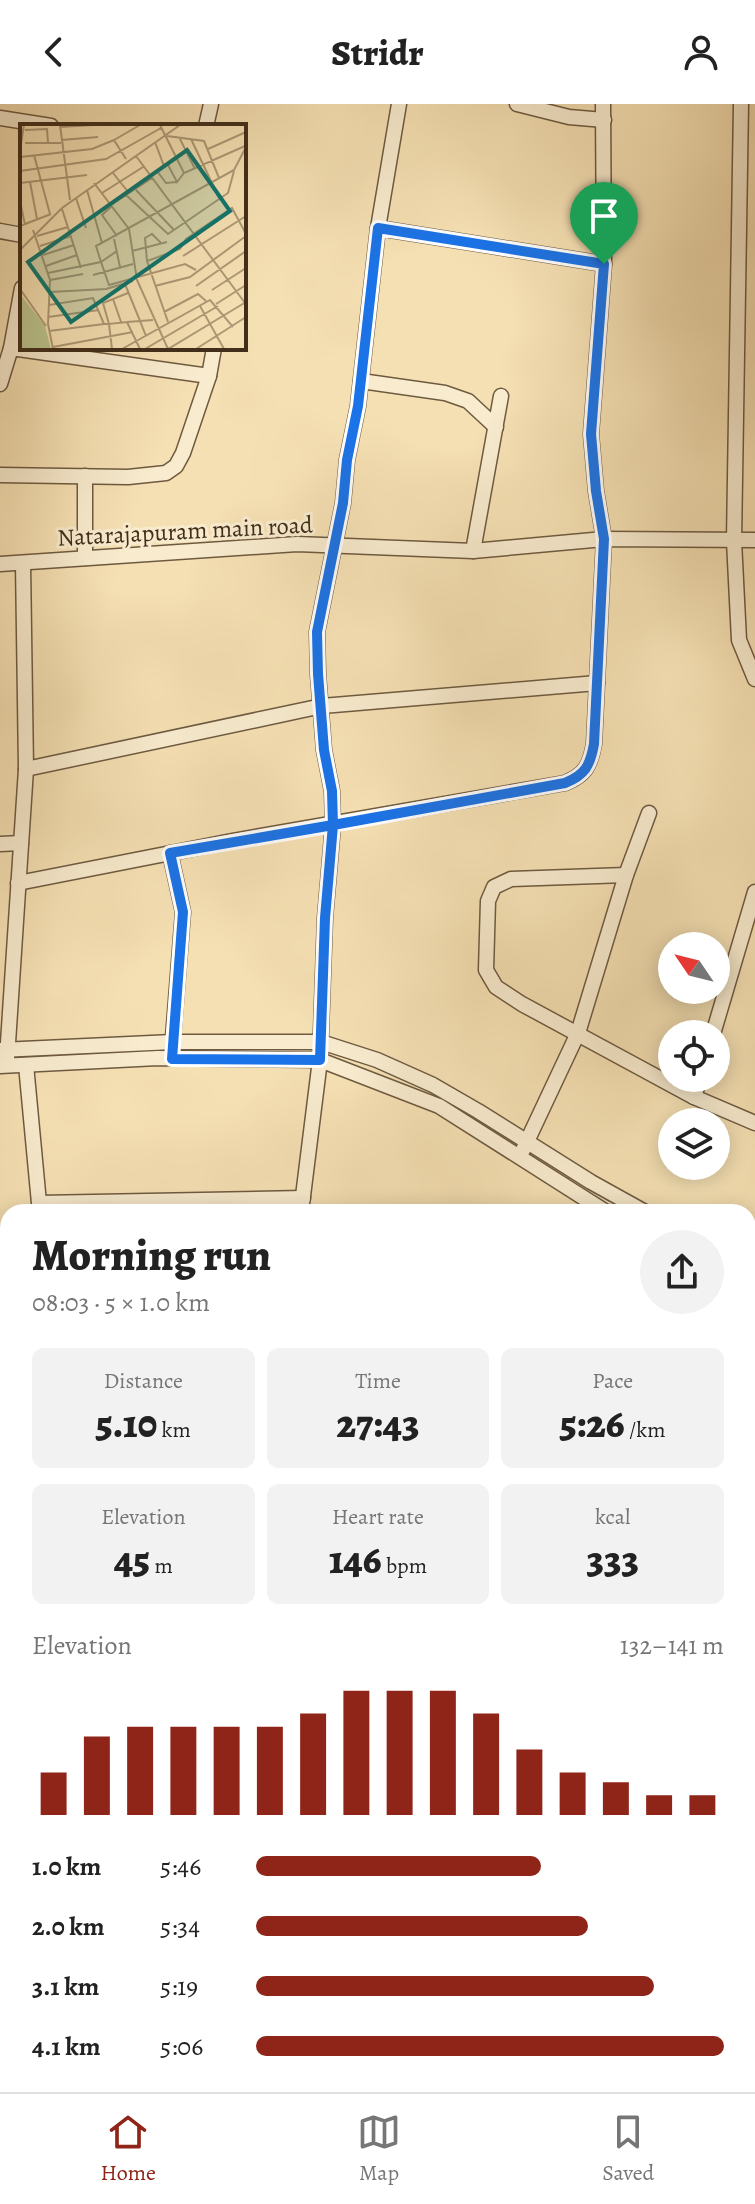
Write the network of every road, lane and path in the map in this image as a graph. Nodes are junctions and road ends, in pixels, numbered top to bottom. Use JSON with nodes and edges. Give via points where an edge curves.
{"nodes":[{"id":1,"x":211,"y":104,"type":"edge"},
{"id":2,"x":399,"y":104,"type":"edge"},
{"id":3,"x":517,"y":104,"type":"edge"},
{"id":4,"x":603,"y":104,"type":"edge"},
{"id":5,"x":741,"y":104,"type":"edge"},
{"id":6,"x":0,"y":118,"type":"edge"},
{"id":7,"x":604,"y":120,"type":"junction"},
{"id":8,"x":38,"y":124,"type":"edge"},
{"id":9,"x":206,"y":124,"type":"edge"},
{"id":10,"x":378,"y":228,"type":"junction"},
{"id":11,"x":0,"y":231,"type":"edge"},
{"id":12,"x":20,"y":235,"type":"edge"},
{"id":13,"x":604,"y":264,"type":"junction"},
{"id":14,"x":20,"y":299,"type":"edge"},
{"id":15,"x":11,"y":348,"type":"junction"},
{"id":16,"x":20,"y":349,"type":"edge"},
{"id":17,"x":25,"y":350,"type":"edge"},
{"id":18,"x":214,"y":350,"type":"edge"},
{"id":19,"x":209,"y":376,"type":"junction"},
{"id":20,"x":361,"y":381,"type":"junction"},
{"id":21,"x":0,"y":384,"type":"edge"},
{"id":22,"x":501,"y":396,"type":"dead end"},
{"id":23,"x":496,"y":427,"type":"junction"},
{"id":24,"x":0,"y":475,"type":"edge"},
{"id":25,"x":85,"y":476,"type":"junction"},
{"id":26,"x":604,"y":539,"type":"junction"},
{"id":27,"x":755,"y":540,"type":"edge"},
{"id":28,"x":734,"y":541,"type":"junction"},
{"id":29,"x":333,"y":545,"type":"junction"},
{"id":30,"x":473,"y":551,"type":"junction"},
{"id":31,"x":85,"y":558,"type":"junction"},
{"id":32,"x":23,"y":563,"type":"junction"},
{"id":33,"x":0,"y":564,"type":"edge"},
{"id":34,"x":755,"y":679,"type":"edge"},
{"id":35,"x":597,"y":683,"type":"junction"},
{"id":36,"x":322,"y":706,"type":"junction"},
{"id":37,"x":26,"y":769,"type":"junction"},
{"id":38,"x":649,"y":813,"type":"dead end"},
{"id":39,"x":333,"y":825,"type":"junction"},
{"id":40,"x":21,"y":843,"type":"junction"},
{"id":41,"x":0,"y":844,"type":"edge"},
{"id":42,"x":170,"y":853,"type":"junction"},
{"id":43,"x":626,"y":875,"type":"junction"},
{"id":44,"x":18,"y":883,"type":"junction"},
{"id":45,"x":755,"y":892,"type":"edge"},
{"id":46,"x":717,"y":1020,"type":"edge"},
{"id":47,"x":578,"y":1033,"type":"junction"},
{"id":48,"x":173,"y":1042,"type":"junction"},
{"id":49,"x":321,"y":1042,"type":"junction"},
{"id":50,"x":3,"y":1058,"type":"edge"},
{"id":51,"x":172,"y":1059,"type":"junction"},
{"id":52,"x":320,"y":1060,"type":"junction"},
{"id":53,"x":26,"y":1065,"type":"junction"},
{"id":54,"x":696,"y":1092,"type":"edge"},
{"id":55,"x":694,"y":1097,"type":"junction"},
{"id":56,"x":755,"y":1123,"type":"edge"},
{"id":57,"x":527,"y":1141,"type":"junction"},
{"id":58,"x":520,"y":1157,"type":"junction"},
{"id":59,"x":39,"y":1204,"type":"edge"},
{"id":60,"x":302,"y":1204,"type":"edge"},
{"id":61,"x":593,"y":1204,"type":"edge"},
{"id":62,"x":631,"y":1204,"type":"edge"}],
"edges":[{"from":1,"to":9,"type":"street"},
{"from":2,"to":10,"type":"street"},
{"from":3,"to":7,"type":"street"},
{"from":4,"to":7,"type":"street"},
{"from":5,"to":28,"type":"street"},
{"from":6,"to":8,"type":"street"},
{"from":7,"to":13,"type":"street"},
{"from":10,"to":13,"type":"street"},
{"from":10,"to":20,"type":"street"},
{"from":11,"to":12,"type":"street"},
{"from":13,"to":26,"type":"street","via":[[591,434]]},
{"from":14,"to":15,"type":"street"},
{"from":15,"to":16,"type":"street"},
{"from":15,"to":21,"type":"street"},
{"from":17,"to":19,"type":"street"},
{"from":18,"to":19,"type":"street"},
{"from":19,"to":25,"type":"street","via":[[176,466],[166,473]]},
{"from":20,"to":23,"type":"street","via":[[445,393],[468,401]]},
{"from":20,"to":29,"type":"street"},
{"from":22,"to":23,"type":"street"},
{"from":23,"to":30,"type":"street"},
{"from":24,"to":25,"type":"street"},
{"from":25,"to":31,"type":"street"},
{"from":26,"to":28,"type":"street","name":"Natarajapuram main road"},
{"from":26,"to":30,"type":"street","name":"Natarajapuram main road"},
{"from":26,"to":35,"type":"street"},
{"from":27,"to":28,"type":"street","name":"Natarajapuram main road"},
{"from":28,"to":34,"type":"street","via":[[739,640]]},
{"from":29,"to":30,"type":"street","name":"Natarajapuram main road"},
{"from":29,"to":31,"type":"street","name":"Natarajapuram main road"},
{"from":29,"to":36,"type":"street","via":[[317,632]]},
{"from":31,"to":32,"type":"street","name":"Natarajapuram main road"},
{"from":32,"to":33,"type":"street","name":"Natarajapuram main road"},
{"from":32,"to":37,"type":"street"},
{"from":35,"to":36,"type":"street"},
{"from":35,"to":39,"type":"street","via":[[594,744],[583,776]]},
{"from":36,"to":37,"type":"street"},
{"from":36,"to":39,"type":"street"},
{"from":37,"to":40,"type":"street"},
{"from":38,"to":43,"type":"street"},
{"from":39,"to":42,"type":"street"},
{"from":39,"to":49,"type":"street"},
{"from":40,"to":41,"type":"street"},
{"from":40,"to":44,"type":"street"},
{"from":42,"to":44,"type":"street"},
{"from":42,"to":48,"type":"street","via":[[183,912]]},
{"from":43,"to":47,"type":"street"},
{"from":43,"to":47,"type":"street","via":[[511,879],[494,887],[488,901],[486,970],[496,987]]},
{"from":44,"to":50,"type":"street"},
{"from":45,"to":46,"type":"street"},
{"from":47,"to":55,"type":"street"},
{"from":47,"to":57,"type":"street"},
{"from":48,"to":49,"type":"street"},
{"from":48,"to":50,"type":"street"},
{"from":48,"to":51,"type":"street"},
{"from":49,"to":52,"type":"street"},
{"from":49,"to":57,"type":"street","via":[[433,1085]]},
{"from":50,"to":53,"type":"street"},
{"from":51,"to":52,"type":"street"},
{"from":51,"to":53,"type":"street"},
{"from":52,"to":58,"type":"street","via":[[439,1106]]},
{"from":52,"to":60,"type":"street"},
{"from":53,"to":59,"type":"street"},
{"from":54,"to":55,"type":"street"},
{"from":55,"to":56,"type":"street"},
{"from":57,"to":58,"type":"street"},
{"from":57,"to":62,"type":"street"},
{"from":58,"to":61,"type":"street"}]}
